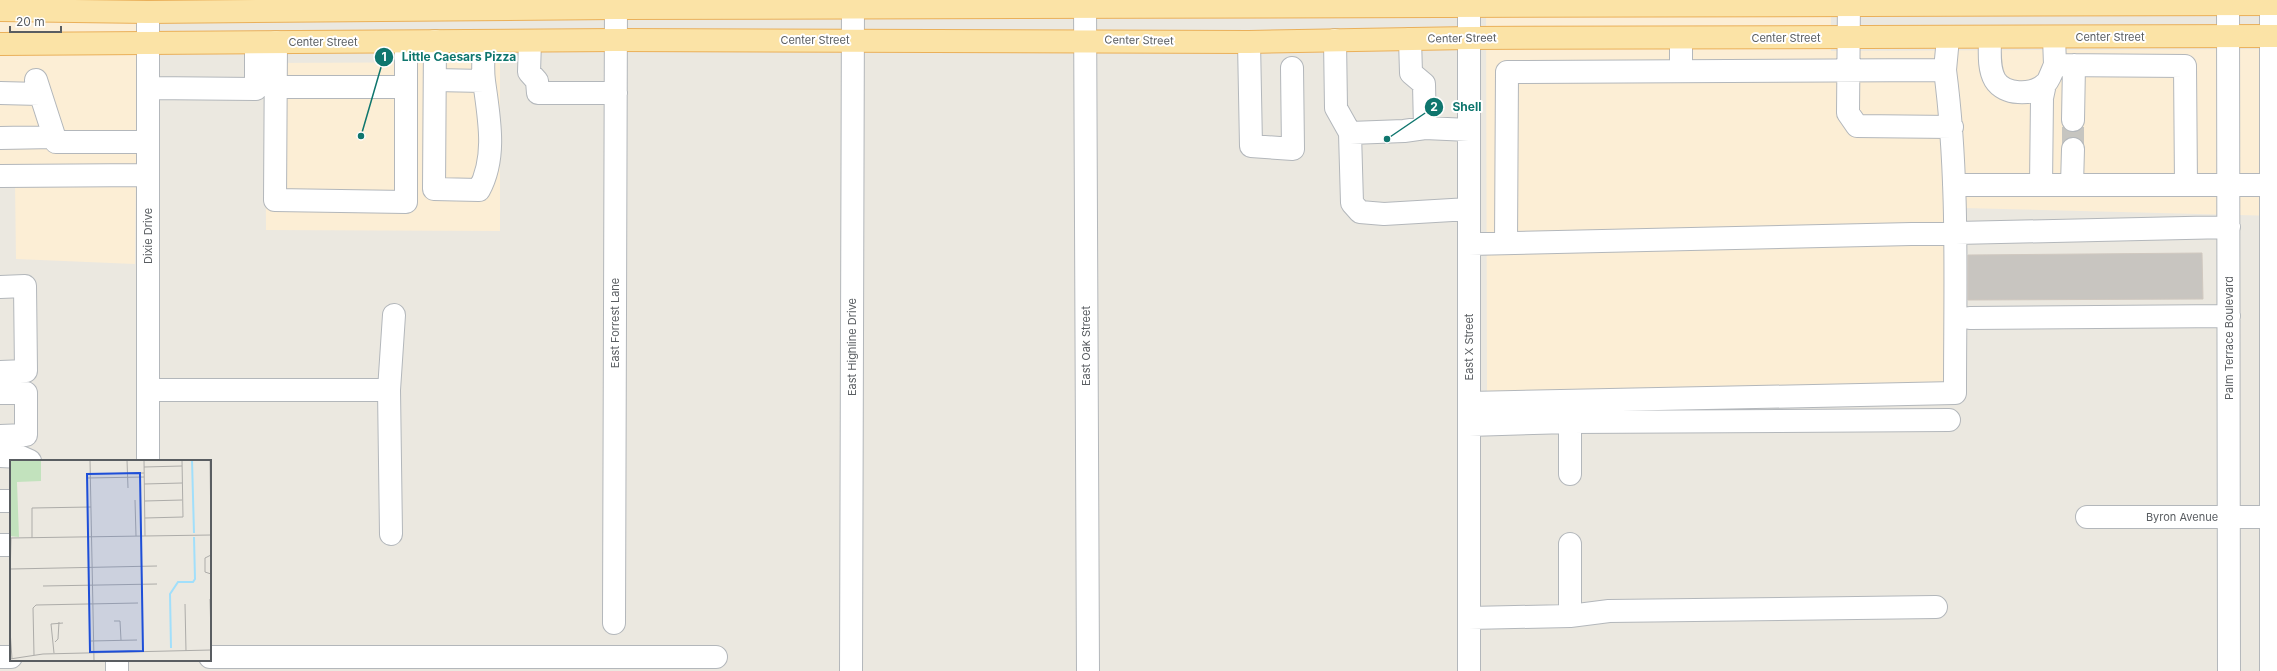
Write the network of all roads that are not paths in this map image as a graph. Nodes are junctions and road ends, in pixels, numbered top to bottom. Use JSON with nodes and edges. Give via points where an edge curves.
{"nodes":[{"id":1,"x":2082,"y":2,"type":"edge"},
{"id":2,"x":2114,"y":2,"type":"edge"},
{"id":3,"x":2229,"y":2,"type":"edge"},
{"id":4,"x":1227,"y":3,"type":"edge"},
{"id":5,"x":1301,"y":3,"type":"edge"},
{"id":6,"x":1405,"y":3,"type":"edge"},
{"id":7,"x":1723,"y":3,"type":"edge"},
{"id":8,"x":1849,"y":3,"type":"edge"},
{"id":9,"x":1985,"y":3,"type":"edge"},
{"id":10,"x":718,"y":4,"type":"edge"},
{"id":11,"x":806,"y":4,"type":"edge"},
{"id":12,"x":908,"y":4,"type":"edge"},
{"id":13,"x":950,"y":4,"type":"edge"},
{"id":14,"x":1622,"y":4,"type":"edge"},
{"id":15,"x":2274,"y":4,"type":"edge"},
{"id":16,"x":58,"y":5,"type":"edge"},
{"id":17,"x":329,"y":5,"type":"edge"},
{"id":18,"x":513,"y":5,"type":"edge"},
{"id":19,"x":0,"y":10,"type":"edge"},
{"id":20,"x":148,"y":12,"type":"junction"},
{"id":21,"x":1085,"y":17,"type":"edge"},
{"id":22,"x":1469,"y":17,"type":"edge"},
{"id":23,"x":616,"y":18,"type":"edge"},
{"id":24,"x":853,"y":18,"type":"edge"},
{"id":25,"x":2149,"y":36,"type":"junction"},
{"id":26,"x":2229,"y":36,"type":"junction"},
{"id":27,"x":2274,"y":36,"type":"edge"},
{"id":28,"x":1990,"y":37,"type":"junction"},
{"id":29,"x":2054,"y":37,"type":"junction"},
{"id":30,"x":2113,"y":37,"type":"junction"},
{"id":31,"x":1681,"y":38,"type":"junction"},
{"id":32,"x":1849,"y":38,"type":"junction"},
{"id":33,"x":1948,"y":38,"type":"junction"},
{"id":34,"x":1410,"y":39,"type":"junction"},
{"id":35,"x":1335,"y":40,"type":"junction"},
{"id":36,"x":435,"y":41,"type":"junction"},
{"id":37,"x":484,"y":41,"type":"junction"},
{"id":38,"x":530,"y":41,"type":"junction"},
{"id":39,"x":329,"y":42,"type":"junction"},
{"id":40,"x":406,"y":42,"type":"junction"},
{"id":41,"x":1249,"y":42,"type":"junction"},
{"id":42,"x":148,"y":43,"type":"junction"},
{"id":43,"x":266,"y":43,"type":"junction"},
{"id":44,"x":0,"y":44,"type":"edge"},
{"id":45,"x":2148,"y":66,"type":"junction"},
{"id":46,"x":1292,"y":68,"type":"dead end"},
{"id":47,"x":1848,"y":70,"type":"junction"},
{"id":48,"x":1946,"y":70,"type":"junction"},
{"id":49,"x":1681,"y":71,"type":"junction"},
{"id":50,"x":2058,"y":72,"type":"junction"},
{"id":51,"x":435,"y":80,"type":"junction"},
{"id":52,"x":484,"y":81,"type":"junction"},
{"id":53,"x":276,"y":87,"type":"junction"},
{"id":54,"x":406,"y":87,"type":"junction"},
{"id":55,"x":148,"y":88,"type":"junction"},
{"id":56,"x":616,"y":93,"type":"junction"},
{"id":57,"x":0,"y":94,"type":"edge"},
{"id":58,"x":2073,"y":120,"type":"tunnel mouth"},
{"id":59,"x":1952,"y":127,"type":"junction"},
{"id":60,"x":1425,"y":128,"type":"junction"},
{"id":61,"x":1469,"y":130,"type":"junction"},
{"id":62,"x":1350,"y":132,"type":"junction"},
{"id":63,"x":54,"y":137,"type":"junction"},
{"id":64,"x":0,"y":138,"type":"edge"},
{"id":65,"x":148,"y":142,"type":"junction"},
{"id":66,"x":2073,"y":149,"type":"tunnel mouth"},
{"id":67,"x":148,"y":175,"type":"junction"},
{"id":68,"x":0,"y":176,"type":"edge"},
{"id":69,"x":1954,"y":185,"type":"junction"},
{"id":70,"x":2041,"y":185,"type":"junction"},
{"id":71,"x":2072,"y":185,"type":"junction"},
{"id":72,"x":2186,"y":185,"type":"junction"},
{"id":73,"x":2228,"y":185,"type":"junction"},
{"id":74,"x":2274,"y":186,"type":"edge"},
{"id":75,"x":1469,"y":209,"type":"junction"},
{"id":76,"x":2229,"y":227,"type":"junction"},
{"id":77,"x":1955,"y":234,"type":"junction"},
{"id":78,"x":1506,"y":243,"type":"junction"},
{"id":79,"x":1469,"y":244,"type":"junction"},
{"id":80,"x":0,"y":287,"type":"edge"},
{"id":81,"x":394,"y":315,"type":"dead end"},
{"id":82,"x":2229,"y":316,"type":"junction"},
{"id":83,"x":1970,"y":318,"type":"dead end"},
{"id":84,"x":2274,"y":360,"type":"edge"},
{"id":85,"x":0,"y":372,"type":"edge"},
{"id":86,"x":148,"y":390,"type":"junction"},
{"id":87,"x":389,"y":390,"type":"junction"},
{"id":88,"x":0,"y":393,"type":"edge"},
{"id":89,"x":1469,"y":403,"type":"junction"},
{"id":90,"x":1949,"y":420,"type":"dead end"},
{"id":91,"x":1570,"y":422,"type":"junction"},
{"id":92,"x":1469,"y":425,"type":"junction"},
{"id":93,"x":0,"y":436,"type":"edge"},
{"id":94,"x":0,"y":456,"type":"edge"},
{"id":95,"x":28,"y":460,"type":"edge"},
{"id":96,"x":148,"y":460,"type":"edge"},
{"id":97,"x":1570,"y":474,"type":"dead end"},
{"id":98,"x":10,"y":500,"type":"edge"},
{"id":99,"x":0,"y":501,"type":"edge"},
{"id":100,"x":2274,"y":517,"type":"edge"},
{"id":101,"x":2087,"y":518,"type":"dead end"},
{"id":102,"x":2228,"y":518,"type":"junction"},
{"id":103,"x":391,"y":534,"type":"dead end"},
{"id":104,"x":1570,"y":544,"type":"dead end"},
{"id":105,"x":1936,"y":607,"type":"dead end"},
{"id":106,"x":1570,"y":616,"type":"junction"},
{"id":107,"x":1469,"y":618,"type":"junction"},
{"id":108,"x":614,"y":624,"type":"dead end"},
{"id":109,"x":211,"y":657,"type":"edge"},
{"id":110,"x":716,"y":657,"type":"dead end"},
{"id":111,"x":117,"y":661,"type":"edge"},
{"id":112,"x":304,"y":664,"type":"edge"},
{"id":113,"x":404,"y":664,"type":"edge"},
{"id":114,"x":535,"y":664,"type":"edge"},
{"id":115,"x":116,"y":671,"type":"edge"},
{"id":116,"x":851,"y":671,"type":"edge"},
{"id":117,"x":1088,"y":671,"type":"edge"},
{"id":118,"x":1469,"y":671,"type":"edge"},
{"id":119,"x":2229,"y":671,"type":"edge"},
{"id":120,"x":2272,"y":671,"type":"edge"}],
"edges":[{"from":1,"to":2,"type":"main road","name":"Center Street"},
{"from":1,"to":9,"type":"main road","name":"Center Street"},
{"from":2,"to":3,"type":"main road","name":"Center Street"},
{"from":2,"to":30,"type":"main road"},
{"from":3,"to":15,"type":"main road","name":"Center Street"},
{"from":3,"to":26,"type":"street","name":"Palm Terrace Boulevard"},
{"from":4,"to":5,"type":"main road","name":"Center Street"},
{"from":4,"to":21,"type":"main road","name":"Center Street"},
{"from":5,"to":6,"type":"main road","name":"Center Street"},
{"from":6,"to":22,"type":"main road","name":"Center Street"},
{"from":7,"to":8,"type":"main road","name":"Center Street"},
{"from":7,"to":14,"type":"main road","name":"Center Street"},
{"from":8,"to":9,"type":"main road","name":"Center Street"},
{"from":8,"to":32,"type":"street"},
{"from":10,"to":11,"type":"main road","name":"Center Street"},
{"from":10,"to":23,"type":"main road","name":"Center Street"},
{"from":11,"to":24,"type":"main road","name":"Center Street"},
{"from":12,"to":13,"type":"main road","name":"Center Street"},
{"from":12,"to":24,"type":"main road","name":"Center Street"},
{"from":13,"to":21,"type":"main road","name":"Center Street"},
{"from":14,"to":22,"type":"main road","name":"Center Street"},
{"from":15,"to":27,"type":"street"},
{"from":16,"to":19,"type":"main road","name":"Center Street"},
{"from":16,"to":20,"type":"main road","name":"Center Street"},
{"from":17,"to":18,"type":"main road","name":"Center Street"},
{"from":17,"to":20,"type":"main road","name":"Center Street"},
{"from":17,"to":39,"type":"main road"},
{"from":18,"to":23,"type":"main road","name":"Center Street"},
{"from":20,"to":42,"type":"street","name":"Dixie Drive"},
{"from":21,"to":24,"type":"main road","name":"Center Street"},
{"from":21,"to":41,"type":"main road","name":"Center Street"},
{"from":21,"to":117,"type":"street","name":"East Oak Street"},
{"from":22,"to":31,"type":"main road","name":"Center Street"},
{"from":22,"to":34,"type":"main road","name":"Center Street"},
{"from":22,"to":61,"type":"street","name":"East X Street"},
{"from":23,"to":24,"type":"main road","name":"Center Street"},
{"from":23,"to":38,"type":"main road","name":"Center Street"},
{"from":23,"to":56,"type":"street","name":"East Forrest Lane"},
{"from":24,"to":116,"type":"street","name":"East Highline Drive"},
{"from":25,"to":26,"type":"main road","name":"Center Street"},
{"from":25,"to":30,"type":"main road","name":"Center Street"},
{"from":25,"to":45,"type":"street"},
{"from":26,"to":27,"type":"main road","name":"Center Street"},
{"from":26,"to":73,"type":"street","name":"Palm Terrace Boulevard"},
{"from":27,"to":74,"type":"street"},
{"from":28,"to":29,"type":"main road","name":"Center Street"},
{"from":28,"to":33,"type":"main road","name":"Center Street"},
{"from":28,"to":50,"type":"street","via":[[1991,68],[1995,80],[2003,88],[2022,92],[2033,90]]},
{"from":29,"to":30,"type":"main road","name":"Center Street"},
{"from":29,"to":50,"type":"street"},
{"from":31,"to":32,"type":"main road","name":"Center Street"},
{"from":31,"to":49,"type":"street"},
{"from":32,"to":33,"type":"main road","name":"Center Street"},
{"from":32,"to":47,"type":"street"},
{"from":33,"to":48,"type":"street"},
{"from":34,"to":35,"type":"main road","name":"Center Street"},
{"from":34,"to":60,"type":"street","via":[[1410,73],[1424,84]]},
{"from":35,"to":41,"type":"main road","name":"Center Street"},
{"from":35,"to":62,"type":"street","via":[[1336,108]]},
{"from":36,"to":37,"type":"main road","name":"Center Street"},
{"from":36,"to":40,"type":"main road","name":"Center Street"},
{"from":36,"to":51,"type":"street"},
{"from":37,"to":38,"type":"main road","name":"Center Street"},
{"from":37,"to":52,"type":"street"},
{"from":38,"to":56,"type":"street","via":[[529,72],[538,81],[538,93]]},
{"from":39,"to":40,"type":"main road","name":"Center Street"},
{"from":39,"to":43,"type":"main road","name":"Center Street"},
{"from":40,"to":54,"type":"street"},
{"from":41,"to":46,"type":"street","via":[[1251,146],[1293,149]]},
{"from":42,"to":43,"type":"main road","name":"Center Street"},
{"from":42,"to":44,"type":"main road","name":"Center Street"},
{"from":42,"to":55,"type":"street","name":"Dixie Drive"},
{"from":43,"to":53,"type":"street"},
{"from":43,"to":55,"type":"street","via":[[256,89]]},
{"from":45,"to":50,"type":"street"},
{"from":45,"to":72,"type":"street","via":[[2184,66]]},
{"from":47,"to":48,"type":"street"},
{"from":47,"to":49,"type":"street"},
{"from":47,"to":59,"type":"street","via":[[1848,113],[1857,126]]},
{"from":48,"to":59,"type":"street"},
{"from":49,"to":78,"type":"street","via":[[1507,72]]},
{"from":50,"to":58,"type":"street"},
{"from":50,"to":70,"type":"street","via":[[2042,98]]},
{"from":51,"to":52,"type":"street"},
{"from":51,"to":52,"type":"street","via":[[434,189],[479,190],[487,175],[490,160],[488,98]]},
{"from":53,"to":54,"type":"street"},
{"from":53,"to":54,"type":"street","via":[[275,200],[406,202]]},
{"from":55,"to":65,"type":"street","name":"Dixie Drive"},
{"from":56,"to":108,"type":"street","name":"East Forrest Lane"},
{"from":57,"to":63,"type":"street","via":[[38,87]]},
{"from":59,"to":69,"type":"street"},
{"from":60,"to":61,"type":"street"},
{"from":60,"to":62,"type":"street"},
{"from":61,"to":75,"type":"street","name":"East X Street"},
{"from":62,"to":75,"type":"street","via":[[1352,203],[1360,212],[1384,214]]},
{"from":63,"to":64,"type":"street"},
{"from":63,"to":65,"type":"street","via":[[56,142]]},
{"from":65,"to":67,"type":"street","name":"Dixie Drive"},
{"from":66,"to":71,"type":"street"},
{"from":67,"to":68,"type":"street"},
{"from":67,"to":86,"type":"street","name":"Dixie Drive"},
{"from":69,"to":70,"type":"street"},
{"from":69,"to":77,"type":"street"},
{"from":70,"to":71,"type":"street"},
{"from":71,"to":72,"type":"street"},
{"from":72,"to":73,"type":"street"},
{"from":73,"to":74,"type":"street"},
{"from":73,"to":76,"type":"street","name":"Palm Terrace Boulevard"},
{"from":74,"to":84,"type":"street"},
{"from":75,"to":79,"type":"street","name":"East X Street"},
{"from":76,"to":77,"type":"street"},
{"from":76,"to":82,"type":"street","name":"Palm Terrace Boulevard"},
{"from":77,"to":78,"type":"street"},
{"from":77,"to":89,"type":"street","via":[[1955,393]]},
{"from":78,"to":79,"type":"street"},
{"from":79,"to":89,"type":"street","name":"East X Street"},
{"from":80,"to":85,"type":"street","via":[[25,286],[26,371]]},
{"from":81,"to":87,"type":"street"},
{"from":82,"to":83,"type":"street"},
{"from":82,"to":102,"type":"street","name":"Palm Terrace Boulevard"},
{"from":84,"to":100,"type":"street"},
{"from":86,"to":87,"type":"street"},
{"from":86,"to":96,"type":"street","name":"Dixie Drive"},
{"from":87,"to":103,"type":"street"},
{"from":88,"to":93,"type":"street","via":[[26,393],[26,435]]},
{"from":89,"to":92,"type":"street","name":"East X Street"},
{"from":90,"to":91,"type":"street"},
{"from":91,"to":92,"type":"street"},
{"from":91,"to":97,"type":"street"},
{"from":92,"to":107,"type":"street","name":"East X Street"},
{"from":94,"to":95,"type":"street","via":[[21,457]]},
{"from":98,"to":99,"type":"street"},
{"from":100,"to":102,"type":"street","name":"Byron Avenue"},
{"from":100,"to":120,"type":"street"},
{"from":101,"to":102,"type":"street","name":"Byron Avenue"},
{"from":102,"to":119,"type":"street","name":"Palm Terrace Boulevard"},
{"from":104,"to":106,"type":"street"},
{"from":105,"to":106,"type":"street","via":[[1609,611]]},
{"from":106,"to":107,"type":"street"},
{"from":107,"to":118,"type":"street","name":"East X Street"},
{"from":109,"to":112,"type":"street"},
{"from":110,"to":114,"type":"street"},
{"from":111,"to":115,"type":"street"},
{"from":112,"to":113,"type":"street"},
{"from":113,"to":114,"type":"street"}]}
